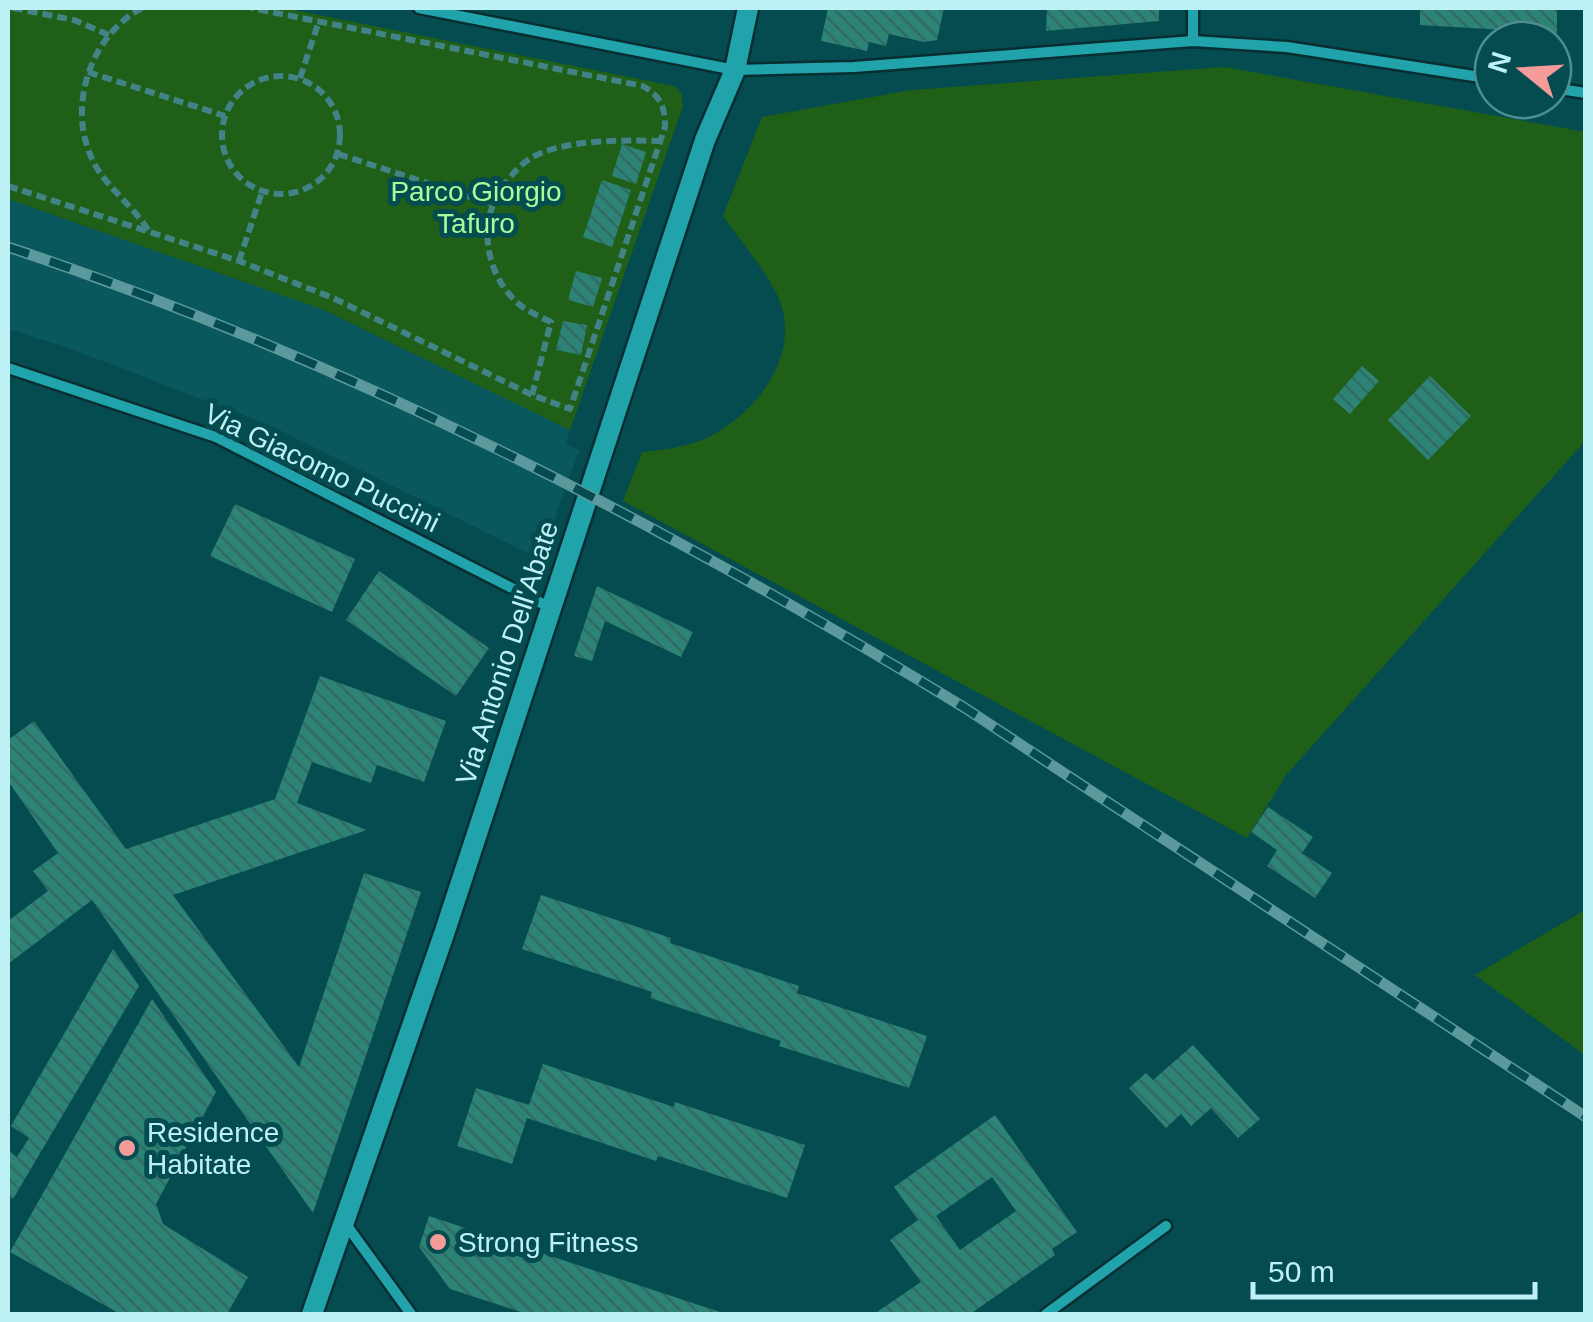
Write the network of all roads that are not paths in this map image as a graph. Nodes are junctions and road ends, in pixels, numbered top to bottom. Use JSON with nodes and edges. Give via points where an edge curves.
{"nodes":[{"id":1,"x":419,"y":8,"type":"edge"},
{"id":2,"x":748,"y":8,"type":"edge"},
{"id":3,"x":1193,"y":8,"type":"edge"},
{"id":4,"x":1193,"y":41,"type":"junction"},
{"id":5,"x":735,"y":70,"type":"junction"},
{"id":6,"x":1473,"y":75,"type":"edge"},
{"id":7,"x":8,"y":368,"type":"edge"},
{"id":8,"x":552,"y":608,"type":"junction"},
{"id":9,"x":345,"y":1222,"type":"junction"},
{"id":10,"x":1166,"y":1226,"type":"dead end"},
{"id":11,"x":312,"y":1314,"type":"edge"},
{"id":12,"x":411,"y":1314,"type":"edge"},
{"id":13,"x":1046,"y":1314,"type":"edge"}],
"edges":[{"from":1,"to":5,"type":"street"},
{"from":2,"to":5,"type":"main road","name":"Via Antonio Dell'Abate"},
{"from":3,"to":4,"type":"street"},
{"from":4,"to":5,"type":"street"},
{"from":4,"to":6,"type":"street"},
{"from":5,"to":8,"type":"main road","name":"Via Antonio Dell'Abate","via":[[699,158]]},
{"from":7,"to":8,"type":"street","name":"Via Giacomo Puccini","via":[[216,437]]},
{"from":8,"to":9,"type":"main road","name":"Via Antonio Dell'Abate"},
{"from":9,"to":11,"type":"main road","name":"Via Antonio Dell'Abate"},
{"from":9,"to":12,"type":"street"},
{"from":10,"to":13,"type":"street"}]}
